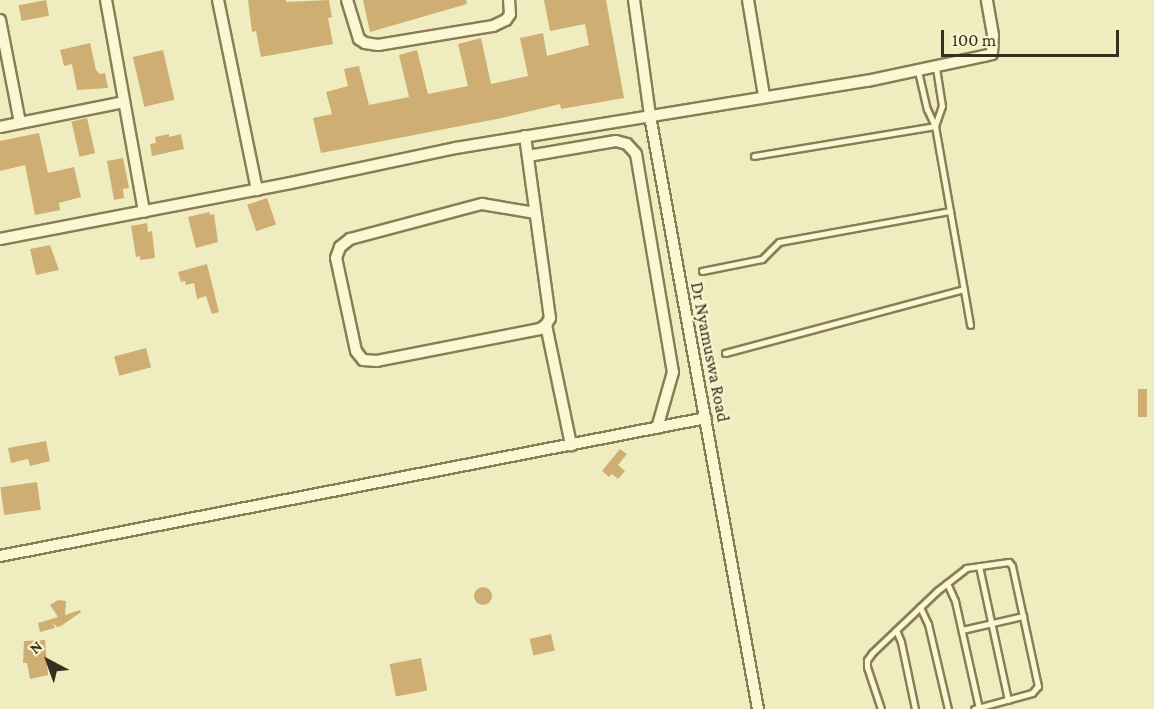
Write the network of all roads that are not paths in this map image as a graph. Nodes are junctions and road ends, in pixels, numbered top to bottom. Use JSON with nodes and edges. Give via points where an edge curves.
{"nodes":[{"id":1,"x":106,"y":0,"type":"edge"},
{"id":2,"x":218,"y":0,"type":"edge"},
{"id":3,"x":347,"y":0,"type":"edge"},
{"id":4,"x":510,"y":0,"type":"edge"},
{"id":5,"x":634,"y":0,"type":"edge"},
{"id":6,"x":748,"y":0,"type":"edge"},
{"id":7,"x":987,"y":0,"type":"edge"},
{"id":8,"x":0,"y":20,"type":"edge"},
{"id":9,"x":936,"y":67,"type":"junction"},
{"id":10,"x":918,"y":71,"type":"junction"},
{"id":11,"x":764,"y":96,"type":"junction"},
{"id":12,"x":124,"y":102,"type":"junction"},
{"id":13,"x":650,"y":116,"type":"junction"},
{"id":14,"x":20,"y":123,"type":"junction"},
{"id":15,"x":935,"y":126,"type":"junction"},
{"id":16,"x":0,"y":127,"type":"edge"},
{"id":17,"x":525,"y":136,"type":"junction"},
{"id":18,"x":528,"y":156,"type":"junction"},
{"id":19,"x":753,"y":156,"type":"dead end"},
{"id":20,"x":257,"y":190,"type":"junction"},
{"id":21,"x":950,"y":211,"type":"junction"},
{"id":22,"x":144,"y":212,"type":"junction"},
{"id":23,"x":535,"y":213,"type":"junction"},
{"id":24,"x":0,"y":239,"type":"edge"},
{"id":25,"x":702,"y":270,"type":"dead end"},
{"id":26,"x":964,"y":289,"type":"junction"},
{"id":27,"x":546,"y":325,"type":"junction"},
{"id":28,"x":970,"y":325,"type":"dead end"},
{"id":29,"x":725,"y":353,"type":"dead end"},
{"id":30,"x":706,"y":418,"type":"junction"},
{"id":31,"x":657,"y":428,"type":"junction"},
{"id":32,"x":571,"y":445,"type":"junction"},
{"id":33,"x":0,"y":556,"type":"edge"},
{"id":34,"x":979,"y":566,"type":"junction"},
{"id":35,"x":947,"y":583,"type":"junction"},
{"id":36,"x":920,"y":607,"type":"junction"},
{"id":37,"x":1023,"y":616,"type":"junction"},
{"id":38,"x":992,"y":625,"type":"junction"},
{"id":39,"x":896,"y":630,"type":"junction"},
{"id":40,"x":962,"y":630,"type":"junction"},
{"id":41,"x":1008,"y":700,"type":"junction"},
{"id":42,"x":987,"y":708,"type":"edge"},
{"id":43,"x":758,"y":709,"type":"edge"},
{"id":44,"x":881,"y":709,"type":"edge"},
{"id":45,"x":915,"y":709,"type":"edge"},
{"id":46,"x":948,"y":709,"type":"edge"},
{"id":47,"x":977,"y":709,"type":"edge"}],
"edges":[{"from":1,"to":12,"type":"street"},
{"from":2,"to":20,"type":"street"},
{"from":3,"to":4,"type":"street","via":[[359,39],[378,45],[493,26],[510,14]]},
{"from":5,"to":13,"type":"street","name":"Dr Nyamuswa Road"},
{"from":6,"to":11,"type":"street"},
{"from":7,"to":9,"type":"street","via":[[992,54]]},
{"from":8,"to":14,"type":"street"},
{"from":9,"to":10,"type":"street"},
{"from":9,"to":15,"type":"lane","via":[[942,106]]},
{"from":10,"to":11,"type":"street"},
{"from":10,"to":15,"type":"lane"},
{"from":11,"to":13,"type":"street"},
{"from":12,"to":14,"type":"street"},
{"from":12,"to":22,"type":"street"},
{"from":13,"to":17,"type":"street"},
{"from":13,"to":30,"type":"street","name":"Dr Nyamuswa Road"},
{"from":14,"to":16,"type":"street"},
{"from":15,"to":19,"type":"lane"},
{"from":15,"to":21,"type":"lane"},
{"from":17,"to":18,"type":"street"},
{"from":17,"to":20,"type":"street"},
{"from":18,"to":23,"type":"street"},
{"from":18,"to":31,"type":"street","via":[[615,141],[627,144],[636,154],[674,372]]},
{"from":20,"to":22,"type":"street"},
{"from":21,"to":25,"type":"lane","via":[[779,242],[762,259]]},
{"from":21,"to":26,"type":"lane"},
{"from":22,"to":24,"type":"street"},
{"from":23,"to":27,"type":"street","via":[[550,318]]},
{"from":23,"to":27,"type":"street","via":[[482,204],[350,239],[340,247],[336,258],[357,351],[363,360],[377,361]]},
{"from":26,"to":28,"type":"lane"},
{"from":26,"to":29,"type":"lane"},
{"from":27,"to":32,"type":"street"},
{"from":30,"to":31,"type":"street"},
{"from":30,"to":43,"type":"street","name":"Dr Nyamuswa Road"},
{"from":31,"to":32,"type":"street"},
{"from":32,"to":33,"type":"street"},
{"from":34,"to":35,"type":"lane","via":[[966,568]]},
{"from":34,"to":37,"type":"lane","via":[[1009,562]]},
{"from":34,"to":38,"type":"lane"},
{"from":35,"to":36,"type":"lane"},
{"from":35,"to":40,"type":"lane"},
{"from":36,"to":39,"type":"lane"},
{"from":36,"to":46,"type":"lane","via":[[928,624]]},
{"from":37,"to":38,"type":"lane"},
{"from":37,"to":41,"type":"lane","via":[[1038,686],[1032,693]]},
{"from":38,"to":40,"type":"lane"},
{"from":38,"to":41,"type":"lane"},
{"from":39,"to":44,"type":"lane","via":[[867,660]]},
{"from":39,"to":45,"type":"lane"},
{"from":40,"to":47,"type":"lane"},
{"from":41,"to":42,"type":"lane"},
{"from":42,"to":47,"type":"lane"}]}
